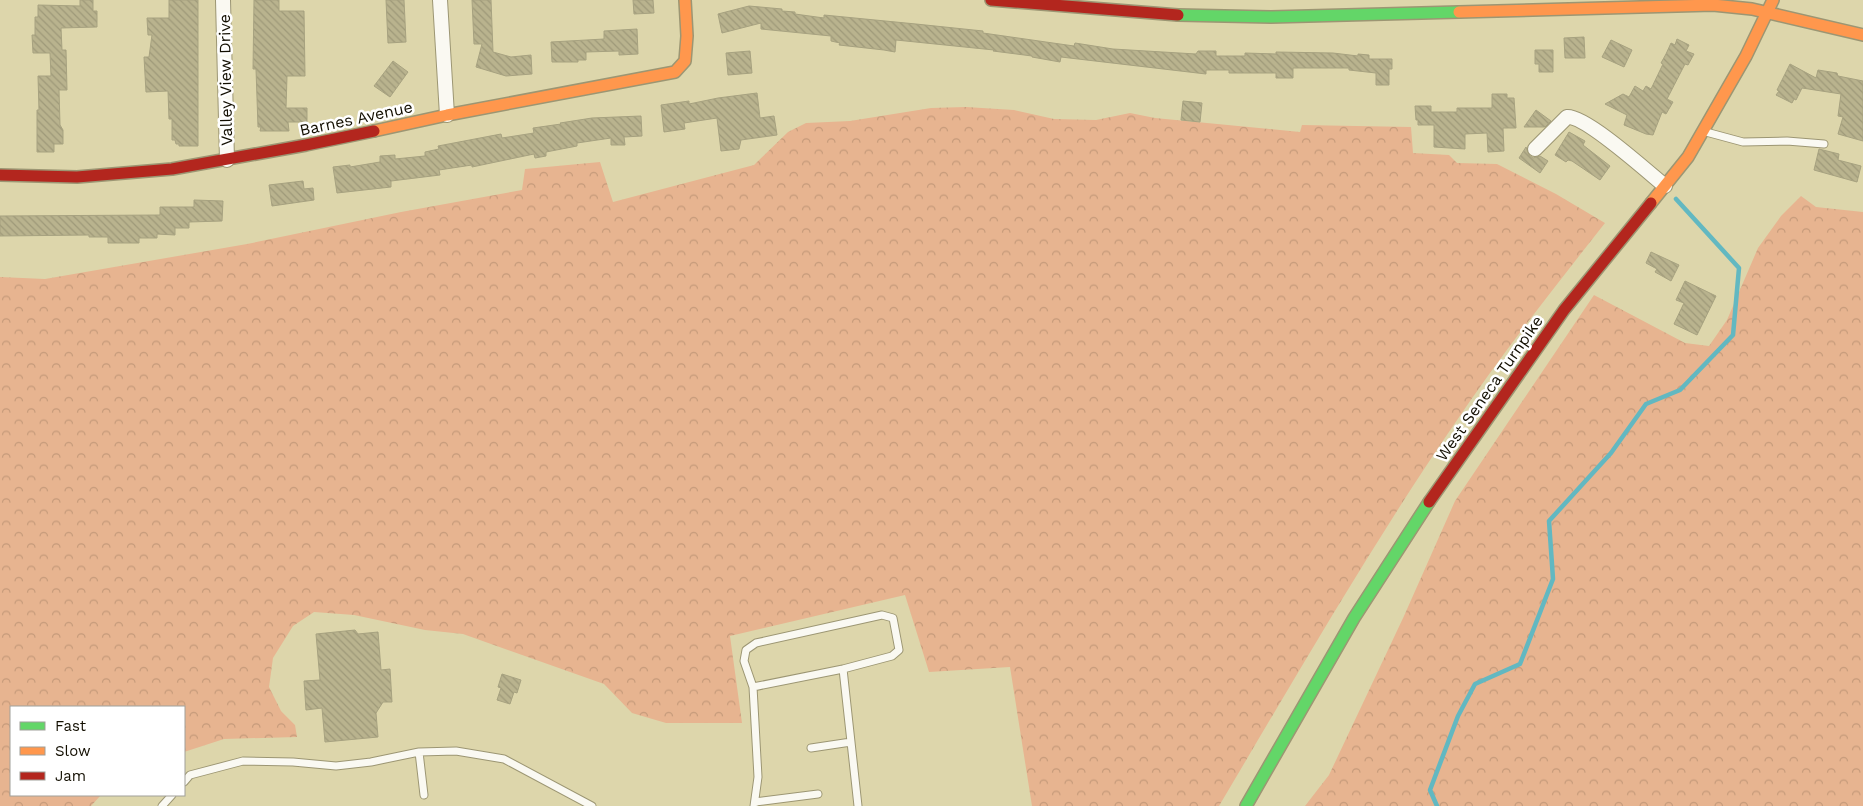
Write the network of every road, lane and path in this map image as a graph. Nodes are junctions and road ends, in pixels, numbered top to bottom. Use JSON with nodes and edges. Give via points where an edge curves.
{"nodes":[{"id":1,"x":223,"y":0,"type":"edge"},
{"id":2,"x":440,"y":0,"type":"edge"},
{"id":3,"x":685,"y":0,"type":"edge"},
{"id":4,"x":991,"y":0,"type":"edge"},
{"id":5,"x":1773,"y":0,"type":"edge"},
{"id":6,"x":1598,"y":5,"type":"edge"},
{"id":7,"x":1768,"y":13,"type":"junction"},
{"id":8,"x":1863,"y":35,"type":"edge"},
{"id":9,"x":447,"y":115,"type":"junction"},
{"id":10,"x":1704,"y":131,"type":"junction"},
{"id":11,"x":1824,"y":144,"type":"dead end"},
{"id":12,"x":1535,"y":149,"type":"dead end"},
{"id":13,"x":226,"y":160,"type":"junction"},
{"id":14,"x":0,"y":175,"type":"edge"},
{"id":15,"x":1665,"y":186,"type":"junction"},
{"id":16,"x":843,"y":668,"type":"junction"},
{"id":17,"x":752,"y":687,"type":"junction"},
{"id":18,"x":851,"y":742,"type":"junction"},
{"id":19,"x":811,"y":748,"type":"dead end"},
{"id":20,"x":419,"y":752,"type":"junction"},
{"id":21,"x":185,"y":781,"type":"edge"},
{"id":22,"x":818,"y":794,"type":"dead end"},
{"id":23,"x":424,"y":795,"type":"dead end"},
{"id":24,"x":171,"y":796,"type":"edge"},
{"id":25,"x":754,"y":804,"type":"edge"},
{"id":26,"x":162,"y":806,"type":"edge"},
{"id":27,"x":592,"y":806,"type":"edge"},
{"id":28,"x":858,"y":806,"type":"edge"},
{"id":29,"x":1246,"y":806,"type":"edge"}],
"edges":[{"from":1,"to":13,"type":"street","name":"Valley View Drive"},
{"from":2,"to":9,"type":"street"},
{"from":3,"to":9,"type":"street","name":"Barnes Avenue","via":[[686,61],[675,72]]},
{"from":4,"to":6,"type":"street","via":[[1185,16],[1270,17]]},
{"from":5,"to":7,"type":"street","name":"West Seneca Turnpike"},
{"from":6,"to":7,"type":"street","via":[[1713,5]]},
{"from":7,"to":8,"type":"street"},
{"from":7,"to":10,"type":"street","name":"West Seneca Turnpike"},
{"from":9,"to":13,"type":"street","name":"Barnes Avenue"},
{"from":10,"to":11,"type":"lane","via":[[1743,142]]},
{"from":10,"to":15,"type":"street","name":"West Seneca Turnpike"},
{"from":12,"to":15,"type":"street","via":[[1566,117],[1572,116],[1598,131]]},
{"from":13,"to":14,"type":"street","name":"Barnes Avenue","via":[[137,173],[76,177]]},
{"from":15,"to":29,"type":"street","name":"West Seneca Turnpike","via":[[1564,310],[1432,497],[1354,618]]},
{"from":16,"to":17,"type":"lane"},
{"from":16,"to":17,"type":"lane","via":[[892,656],[899,650],[893,618],[882,615],[756,643],[746,650],[744,661]]},
{"from":16,"to":18,"type":"lane"},
{"from":17,"to":25,"type":"lane","via":[[758,777]]},
{"from":18,"to":19,"type":"lane"},
{"from":18,"to":28,"type":"lane"},
{"from":20,"to":21,"type":"lane","via":[[336,766],[243,761],[190,775]]},
{"from":20,"to":23,"type":"lane"},
{"from":20,"to":27,"type":"lane","via":[[456,752],[504,759]]},
{"from":22,"to":25,"type":"lane"},
{"from":24,"to":26,"type":"lane"}]}
